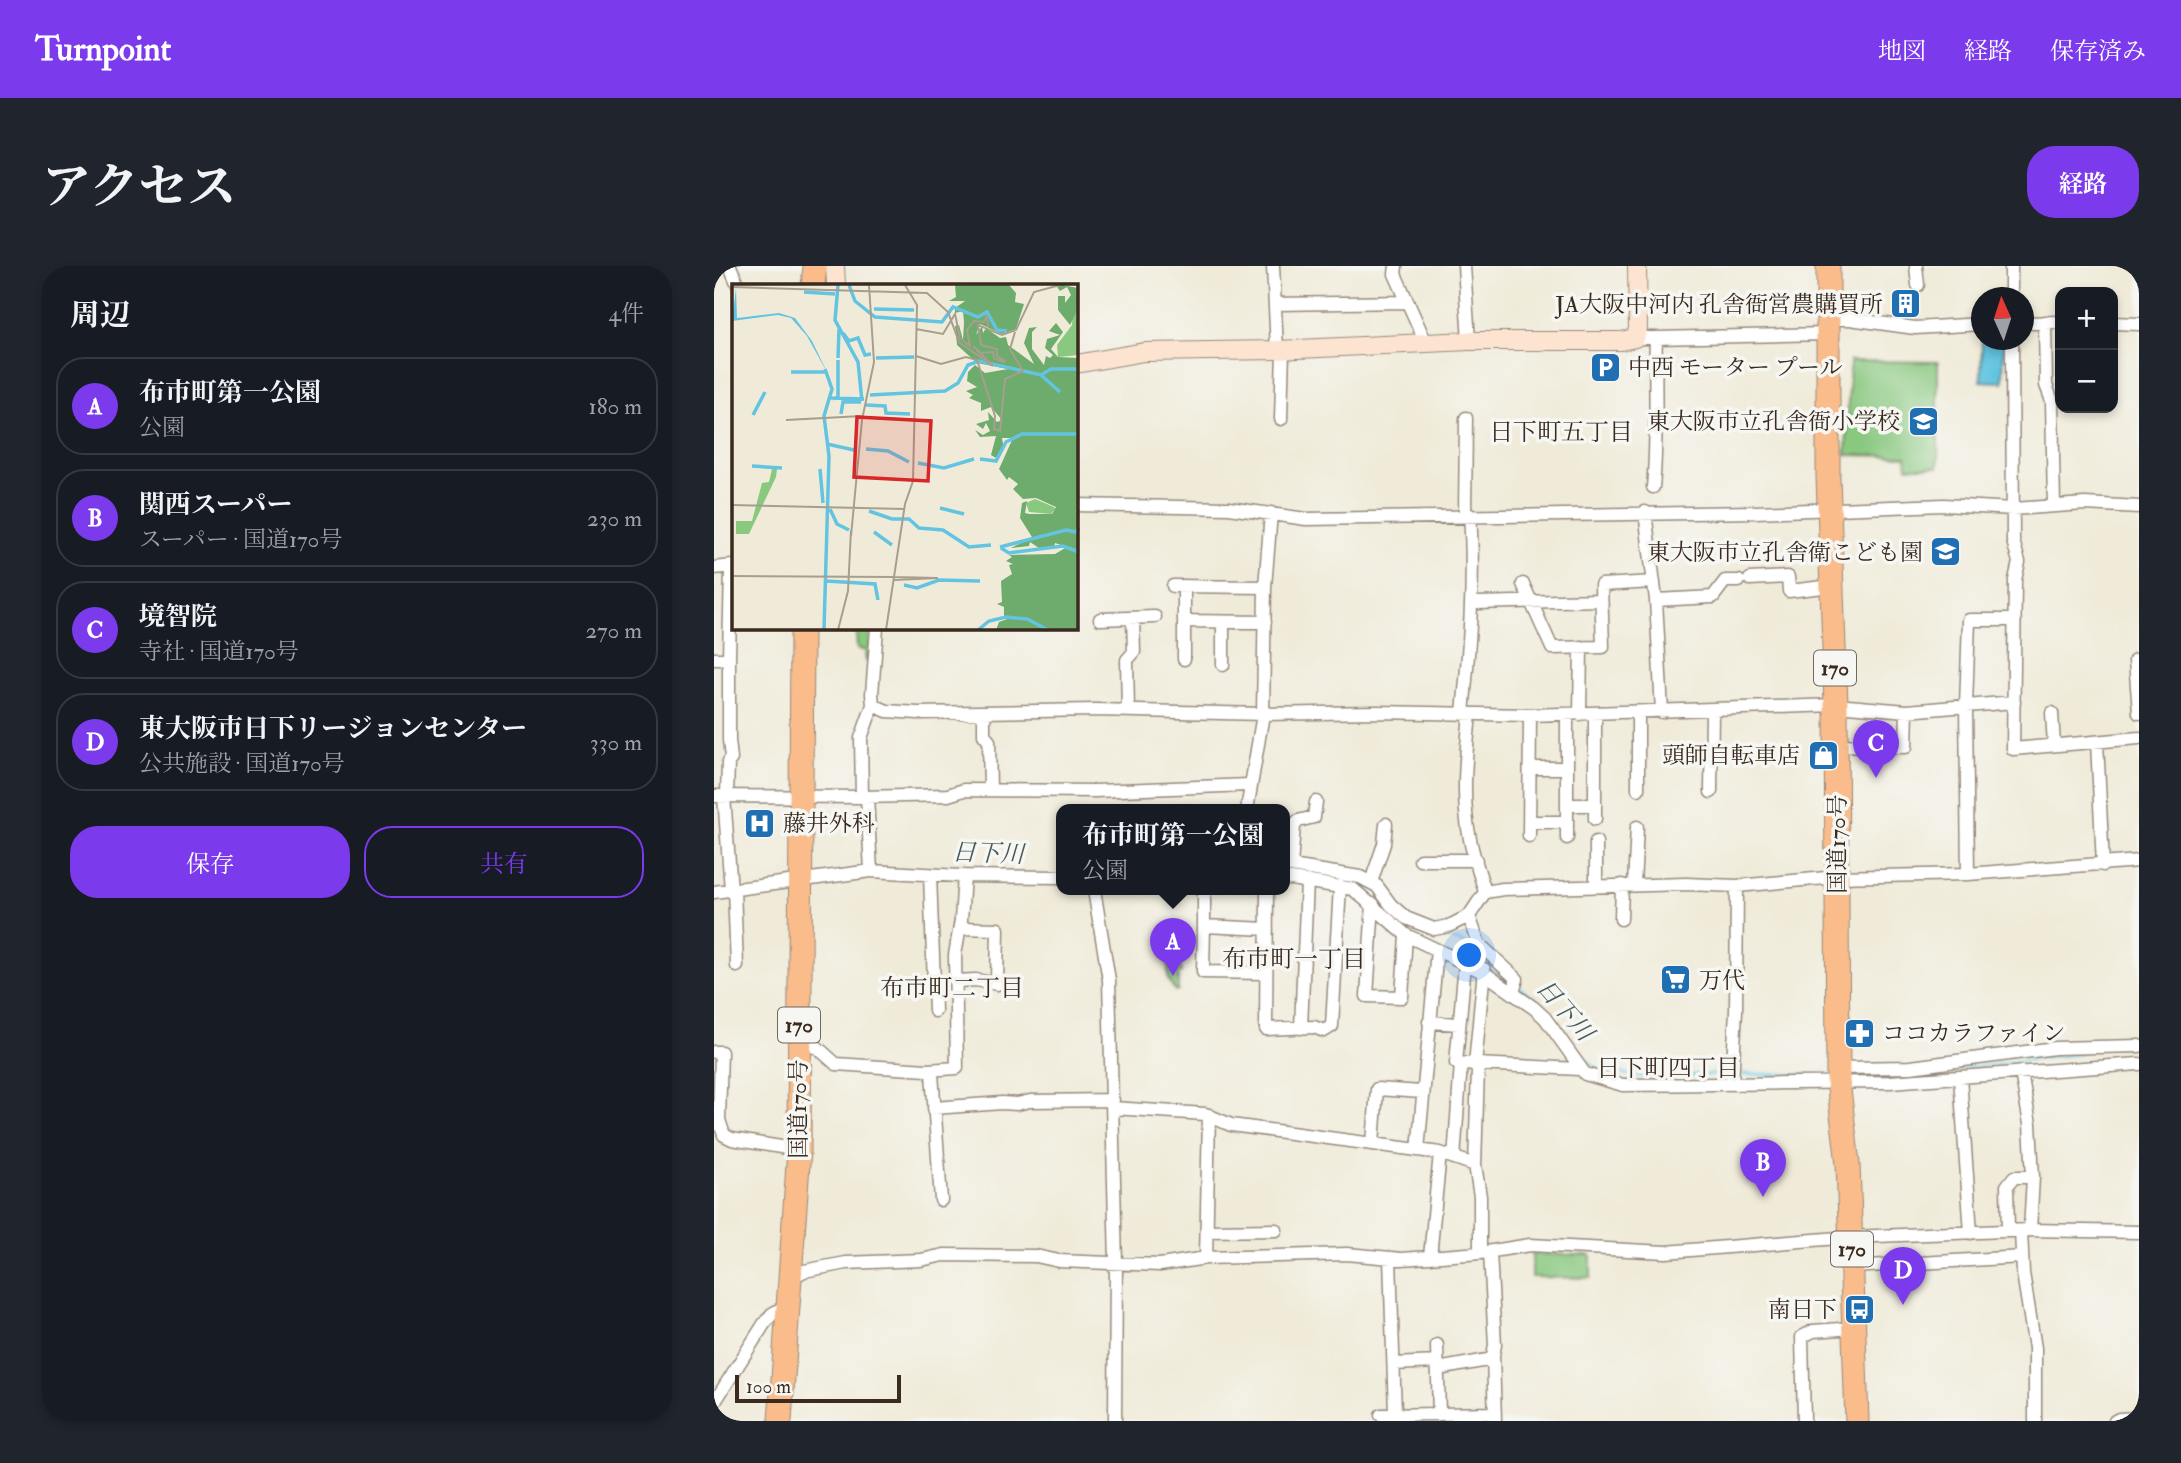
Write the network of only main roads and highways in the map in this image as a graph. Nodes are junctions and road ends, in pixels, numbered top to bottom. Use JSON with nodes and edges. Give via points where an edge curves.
{"nodes":[{"id":1,"x":815,"y":266,"type":"edge"},
{"id":2,"x":1828,"y":266,"type":"edge"},
{"id":3,"x":813,"y":284,"type":"edge"},
{"id":4,"x":802,"y":630,"type":"edge"},
{"id":5,"x":780,"y":1421,"type":"edge"},
{"id":6,"x":1857,"y":1421,"type":"edge"}],
"edges":[{"from":1,"to":3,"type":"highway"},
{"from":2,"to":6,"type":"highway","name":"国道170号","number":"170","via":[[1838,1074],[1848,1164]]},
{"from":4,"to":5,"type":"highway","name":"国道170号","number":"170","via":[[799,1150]]}]}
